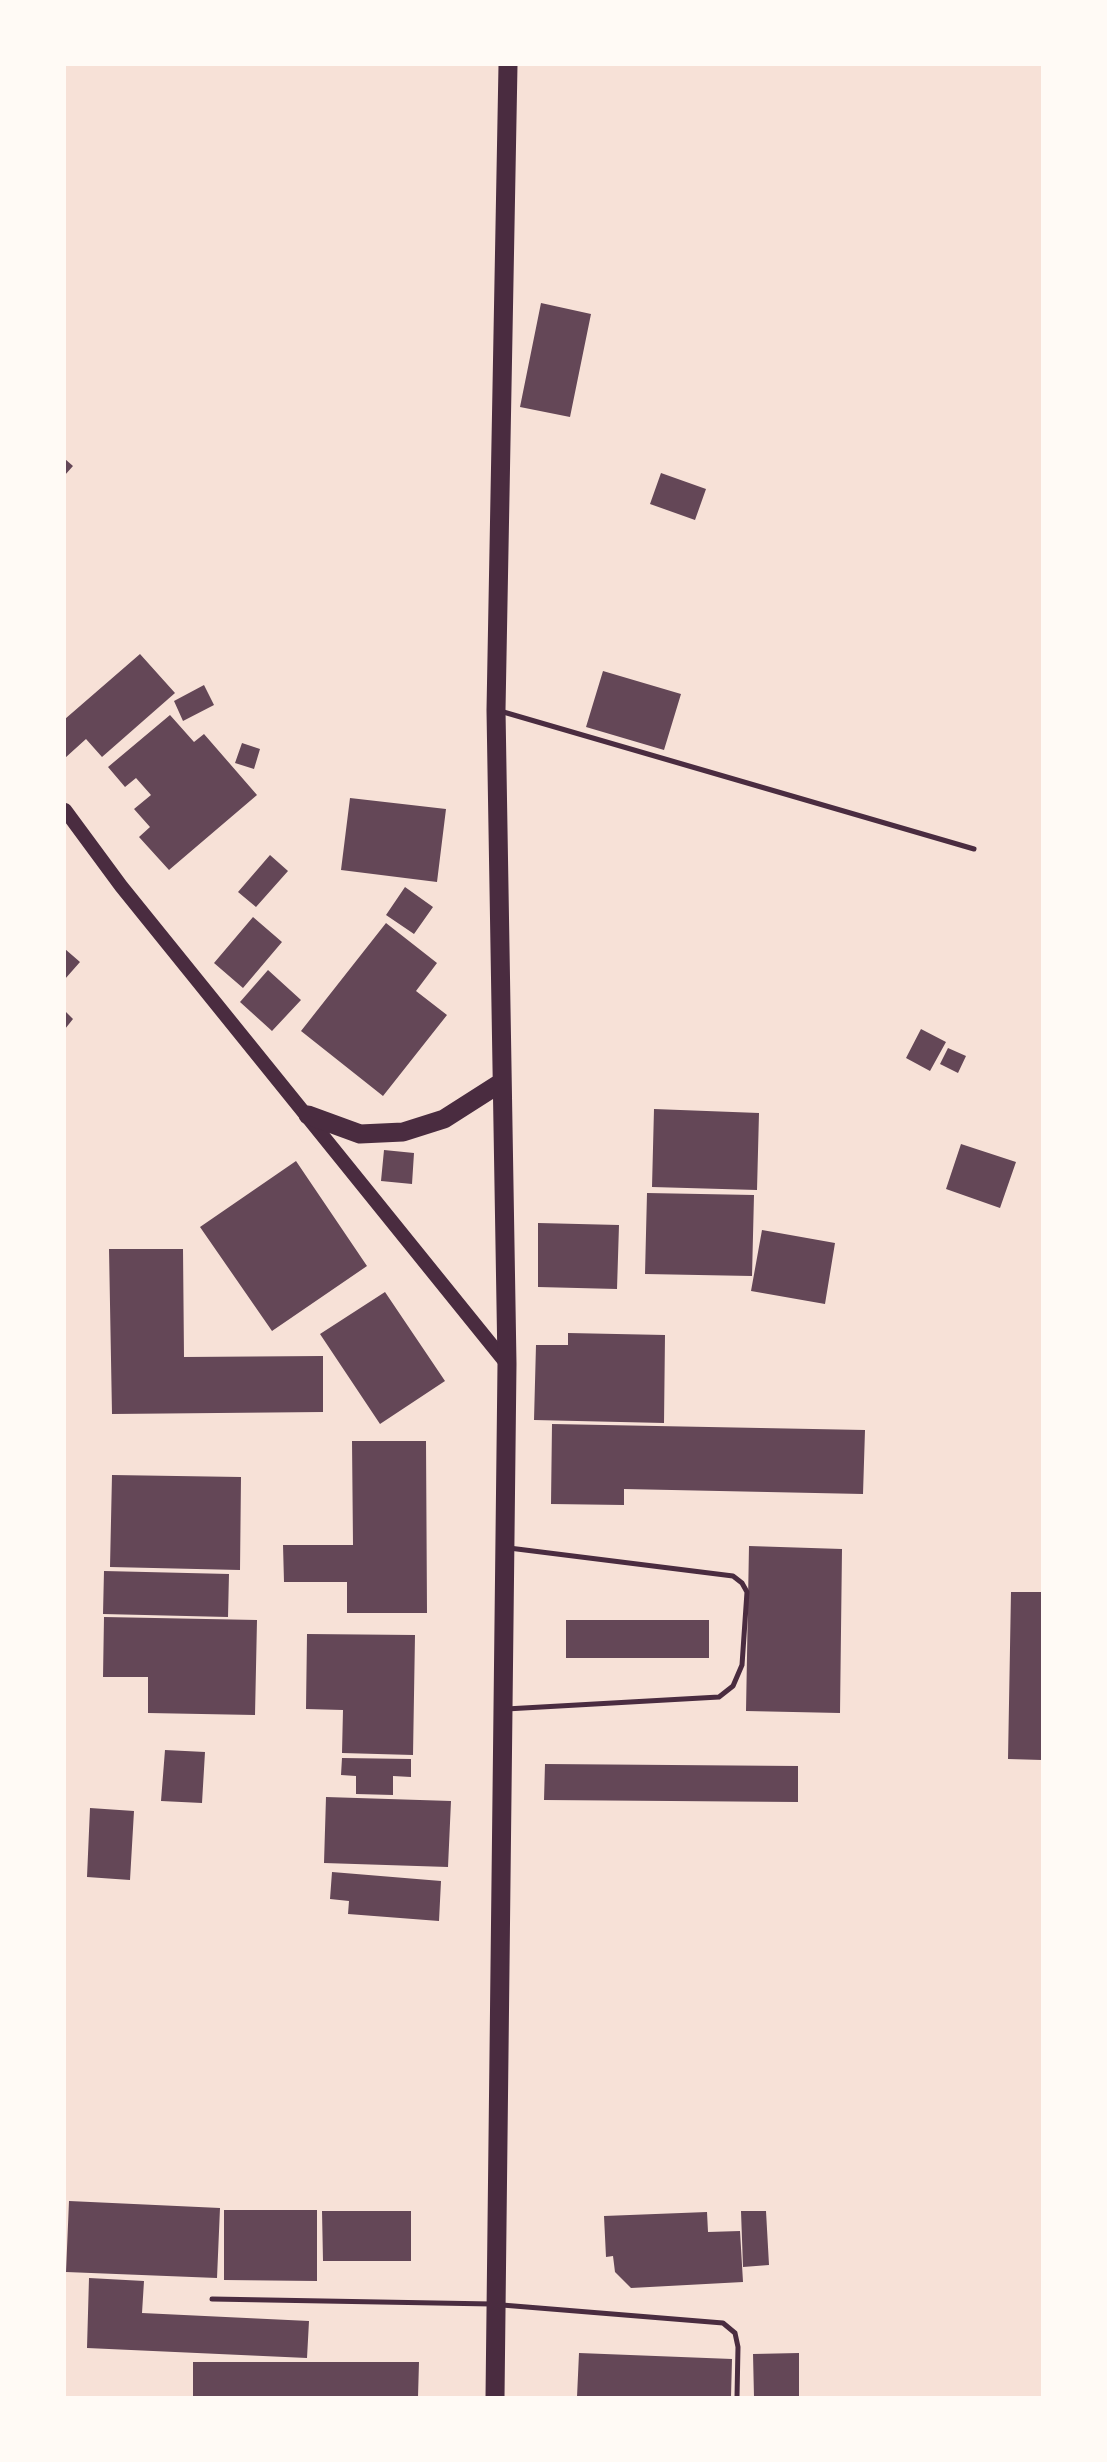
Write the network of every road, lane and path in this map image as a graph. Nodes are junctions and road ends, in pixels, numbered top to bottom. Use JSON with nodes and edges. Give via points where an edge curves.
{"nodes":[{"id":1,"x":508,"y":65,"type":"edge"},
{"id":2,"x":496,"y":710,"type":"junction"},
{"id":3,"x":65,"y":810,"type":"edge"},
{"id":4,"x":974,"y":849,"type":"dead end"},
{"id":5,"x":502,"y":1082,"type":"junction"},
{"id":6,"x":308,"y":1115,"type":"junction"},
{"id":7,"x":507,"y":1364,"type":"junction"},
{"id":8,"x":506,"y":1548,"type":"junction"},
{"id":9,"x":501,"y":1709,"type":"junction"},
{"id":10,"x":212,"y":2299,"type":"dead end"},
{"id":11,"x":496,"y":2304,"type":"junction"},
{"id":12,"x":495,"y":2397,"type":"edge"},
{"id":13,"x":737,"y":2397,"type":"edge"}],
"edges":[{"from":1,"to":2,"type":"highway"},
{"from":2,"to":4,"type":"lane"},
{"from":2,"to":5,"type":"highway"},
{"from":3,"to":6,"type":"main road","via":[[121,886]]},
{"from":5,"to":6,"type":"highway","via":[[444,1119],[403,1132],[360,1134]]},
{"from":5,"to":7,"type":"highway"},
{"from":6,"to":7,"type":"main road"},
{"from":7,"to":8,"type":"highway"},
{"from":8,"to":9,"type":"highway"},
{"from":8,"to":9,"type":"lane","via":[[733,1576],[747,1592],[742,1665],[733,1686],[719,1697]]},
{"from":9,"to":11,"type":"highway"},
{"from":10,"to":11,"type":"lane"},
{"from":11,"to":12,"type":"highway"},
{"from":11,"to":13,"type":"lane","via":[[723,2323],[735,2333],[738,2347]]}]}
